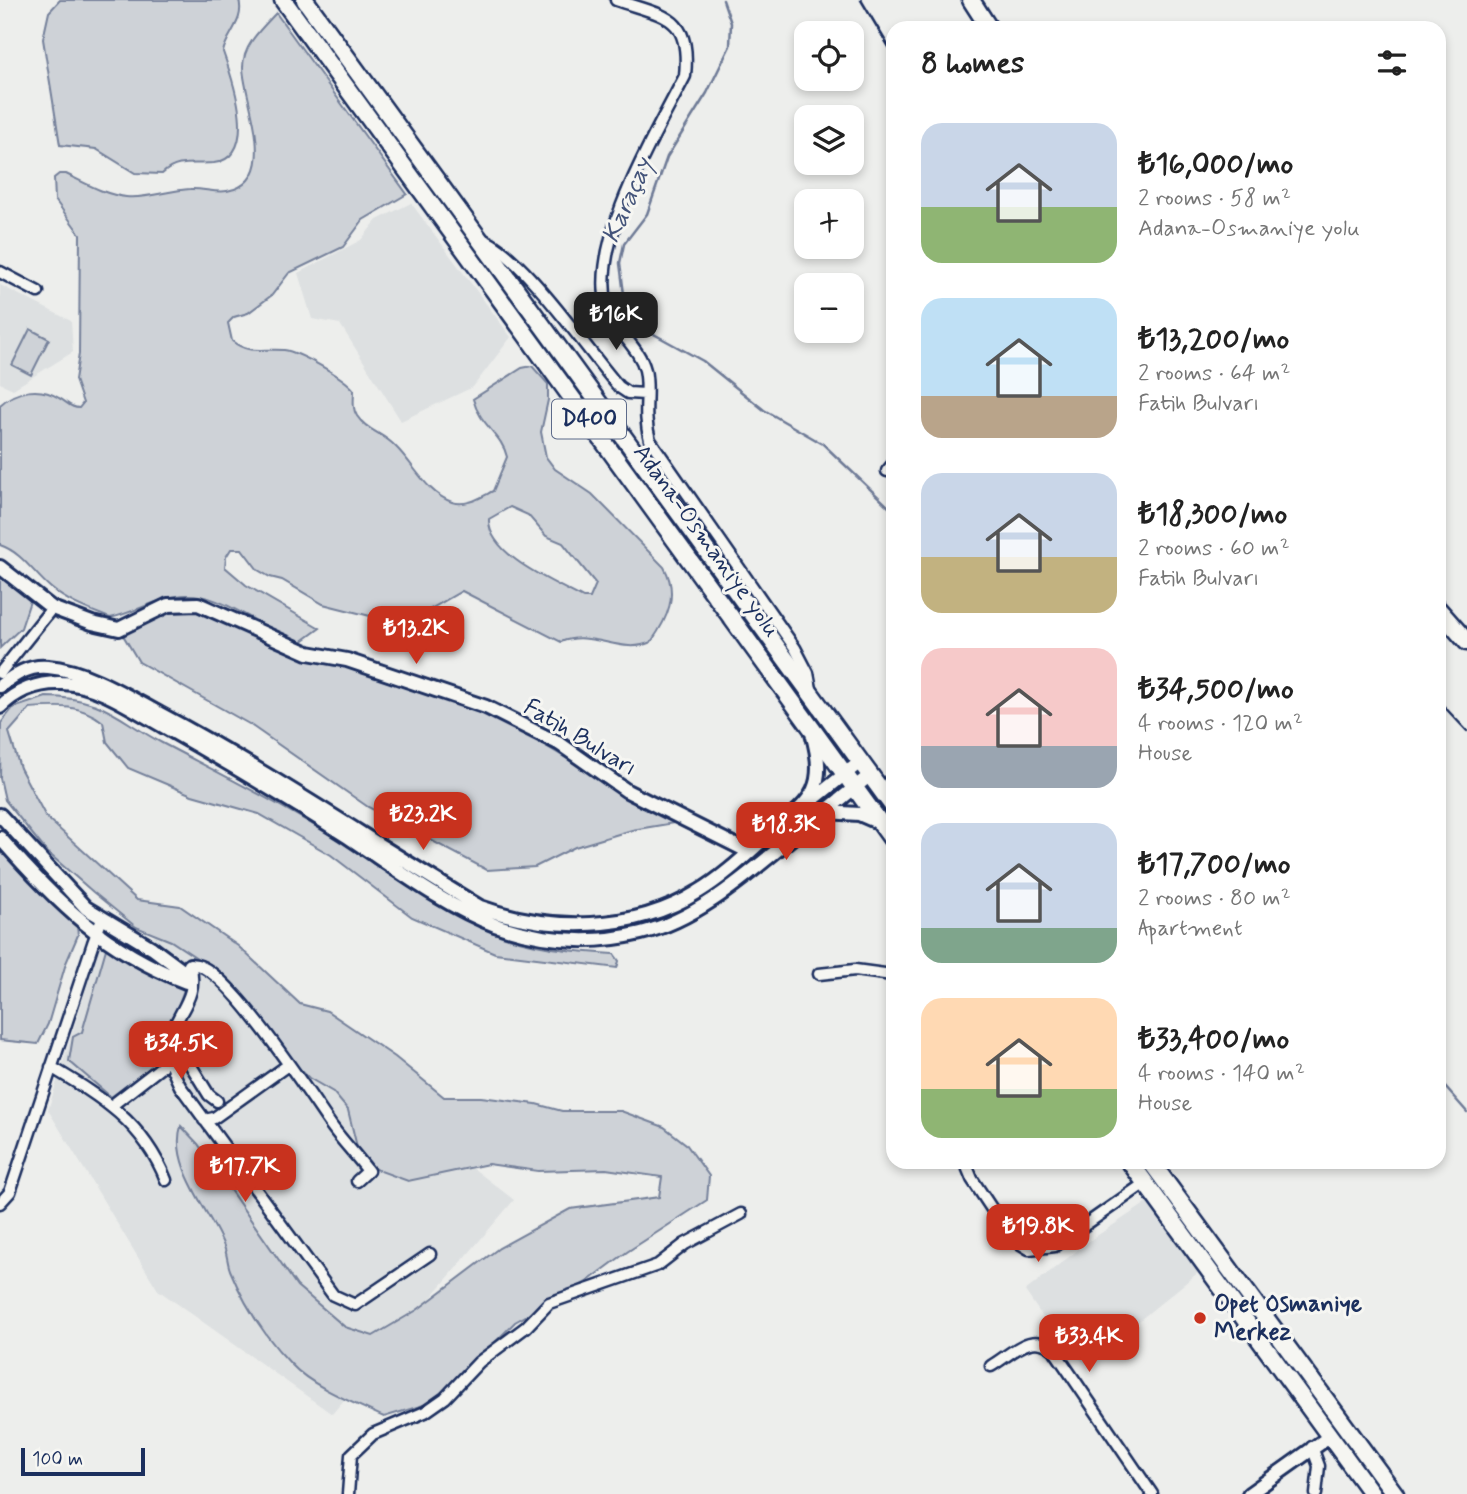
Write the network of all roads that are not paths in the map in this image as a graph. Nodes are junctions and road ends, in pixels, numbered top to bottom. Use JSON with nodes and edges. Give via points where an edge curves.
{"nodes":[{"id":1,"x":283,"y":0,"type":"edge"},
{"id":2,"x":305,"y":0,"type":"edge"},
{"id":3,"x":616,"y":0,"type":"edge"},
{"id":4,"x":971,"y":0,"type":"edge"},
{"id":5,"x":979,"y":0,"type":"edge"},
{"id":6,"x":984,"y":21,"type":"edge"},
{"id":7,"x":992,"y":21,"type":"edge"},
{"id":8,"x":479,"y":238,"type":"junction"},
{"id":9,"x":0,"y":272,"type":"edge"},
{"id":10,"x":38,"y":292,"type":"dead end"},
{"id":11,"x":645,"y":394,"type":"junction"},
{"id":12,"x":0,"y":567,"type":"edge"},
{"id":13,"x":1446,"y":605,"type":"edge"},
{"id":14,"x":52,"y":608,"type":"junction"},
{"id":15,"x":1446,"y":618,"type":"edge"},
{"id":16,"x":1467,"y":628,"type":"edge"},
{"id":17,"x":1467,"y":642,"type":"edge"},
{"id":18,"x":0,"y":673,"type":"edge"},
{"id":19,"x":0,"y":686,"type":"edge"},
{"id":20,"x":812,"y":695,"type":"junction"},
{"id":21,"x":0,"y":707,"type":"edge"},
{"id":22,"x":808,"y":719,"type":"junction"},
{"id":23,"x":865,"y":769,"type":"junction"},
{"id":24,"x":845,"y":773,"type":"junction"},
{"id":25,"x":855,"y":788,"type":"junction"},
{"id":26,"x":886,"y":797,"type":"edge"},
{"id":27,"x":810,"y":802,"type":"junction"},
{"id":28,"x":825,"y":812,"type":"junction"},
{"id":29,"x":0,"y":815,"type":"edge"},
{"id":30,"x":882,"y":824,"type":"junction"},
{"id":31,"x":886,"y":830,"type":"edge"},
{"id":32,"x":0,"y":838,"type":"edge"},
{"id":33,"x":749,"y":852,"type":"junction"},
{"id":34,"x":105,"y":920,"type":"junction"},
{"id":35,"x":96,"y":934,"type":"junction"},
{"id":36,"x":190,"y":965,"type":"junction"},
{"id":37,"x":819,"y":974,"type":"dead end"},
{"id":38,"x":886,"y":974,"type":"edge"},
{"id":39,"x":172,"y":1035,"type":"junction"},
{"id":40,"x":169,"y":1057,"type":"junction"},
{"id":41,"x":288,"y":1065,"type":"junction"},
{"id":42,"x":51,"y":1067,"type":"junction"},
{"id":43,"x":218,"y":1101,"type":"dead end"},
{"id":44,"x":111,"y":1106,"type":"junction"},
{"id":45,"x":204,"y":1121,"type":"junction"},
{"id":46,"x":968,"y":1169,"type":"edge"},
{"id":47,"x":1134,"y":1169,"type":"edge"},
{"id":48,"x":1157,"y":1169,"type":"edge"},
{"id":49,"x":166,"y":1180,"type":"dead end"},
{"id":50,"x":358,"y":1181,"type":"dead end"},
{"id":51,"x":1145,"y":1183,"type":"junction"},
{"id":52,"x":0,"y":1203,"type":"edge"},
{"id":53,"x":741,"y":1214,"type":"dead end"},
{"id":54,"x":430,"y":1254,"type":"dead end"},
{"id":55,"x":991,"y":1366,"type":"dead end"},
{"id":56,"x":1329,"y":1437,"type":"junction"},
{"id":57,"x":1312,"y":1447,"type":"junction"},
{"id":58,"x":348,"y":1494,"type":"edge"},
{"id":59,"x":1152,"y":1494,"type":"edge"},
{"id":60,"x":1250,"y":1494,"type":"edge"},
{"id":61,"x":1316,"y":1494,"type":"edge"},
{"id":62,"x":1372,"y":1494,"type":"edge"},
{"id":63,"x":1395,"y":1494,"type":"edge"}],
"edges":[{"from":1,"to":22,"type":"highway","name":"Adana-Osmaniye yolu","number":"D400"},
{"from":2,"to":8,"type":"highway","name":"Adana-Osmaniye yolu","number":"D400"},
{"from":3,"to":11,"type":"street","via":[[675,23],[685,37],[687,54],[685,76],[612,229],[606,276],[606,304],[645,370]]},
{"from":4,"to":6,"type":"highway"},
{"from":5,"to":7,"type":"highway"},
{"from":8,"to":11,"type":"street","via":[[492,242],[516,262],[619,387]]},
{"from":8,"to":20,"type":"highway","name":"Adana-Osmaniye yolu","number":"D400"},
{"from":9,"to":10,"type":"street"},
{"from":11,"to":20,"type":"street","via":[[643,411],[650,440],[795,648],[808,673]]},
{"from":12,"to":14,"type":"street","name":"Fatih Bulvarı"},
{"from":13,"to":16,"type":"highway"},
{"from":14,"to":18,"type":"street"},
{"from":14,"to":33,"type":"street","name":"Fatih Bulvarı","via":[[119,629],[169,606],[198,604],[308,653],[373,668],[486,707],[560,744],[627,791]]},
{"from":15,"to":17,"type":"highway"},
{"from":19,"to":33,"type":"street","via":[[27,669],[47,666],[126,696],[264,771],[480,907],[504,915],[575,925],[657,911],[699,892]]},
{"from":20,"to":23,"type":"highway","name":"Adana-Osmaniye yolu","number":"D400"},
{"from":21,"to":28,"type":"street","via":[[12,695],[64,682],[121,703],[235,767],[482,920],[558,939],[605,940],[668,926],[695,913]]},
{"from":22,"to":24,"type":"highway","name":"Adana-Osmaniye yolu","number":"D400"},
{"from":22,"to":27,"type":"street","via":[[819,773]]},
{"from":23,"to":24,"type":"street"},
{"from":23,"to":25,"type":"street"},
{"from":23,"to":26,"type":"highway","name":"Adana-Osmaniye yolu","number":"D400"},
{"from":24,"to":25,"type":"highway","name":"Adana-Osmaniye yolu","number":"D400"},
{"from":24,"to":27,"type":"street"},
{"from":25,"to":28,"type":"street"},
{"from":25,"to":30,"type":"highway","name":"Adana-Osmaniye yolu","number":"D400"},
{"from":27,"to":33,"type":"street"},
{"from":28,"to":30,"type":"street","via":[[859,814]]},
{"from":29,"to":34,"type":"street","via":[[57,880]]},
{"from":30,"to":31,"type":"highway","name":"Adana-Osmaniye yolu","number":"D400"},
{"from":32,"to":35,"type":"street","via":[[54,899]]},
{"from":34,"to":35,"type":"street"},
{"from":34,"to":36,"type":"street","via":[[187,974]]},
{"from":35,"to":36,"type":"street","via":[[186,982]]},
{"from":35,"to":42,"type":"street"},
{"from":36,"to":39,"type":"street","via":[[194,986]]},
{"from":36,"to":41,"type":"street","via":[[206,967],[233,991]]},
{"from":37,"to":38,"type":"street","via":[[855,970]]},
{"from":39,"to":40,"type":"street"},
{"from":39,"to":43,"type":"street","via":[[202,1085]]},
{"from":40,"to":44,"type":"street"},
{"from":40,"to":45,"type":"street","via":[[180,1086]]},
{"from":41,"to":45,"type":"street"},
{"from":41,"to":50,"type":"street","via":[[368,1171]]},
{"from":42,"to":44,"type":"street","via":[[93,1090]]},
{"from":42,"to":52,"type":"street","via":[[10,1192]]},
{"from":44,"to":49,"type":"street","via":[[151,1147]]},
{"from":45,"to":54,"type":"street","via":[[333,1295],[355,1305]]},
{"from":46,"to":51,"type":"street","via":[[1011,1238],[1030,1250],[1055,1246]]},
{"from":47,"to":51,"type":"highway"},
{"from":48,"to":63,"type":"highway"},
{"from":51,"to":56,"type":"highway"},
{"from":53,"to":58,"type":"street","via":[[685,1244],[659,1265],[549,1303],[445,1398],[425,1412],[373,1434],[351,1455]]},
{"from":55,"to":59,"type":"street","via":[[1030,1342],[1046,1343]]},
{"from":56,"to":57,"type":"street"},
{"from":56,"to":62,"type":"highway"},
{"from":57,"to":60,"type":"street"},
{"from":57,"to":61,"type":"street","via":[[1319,1466]]}]}
